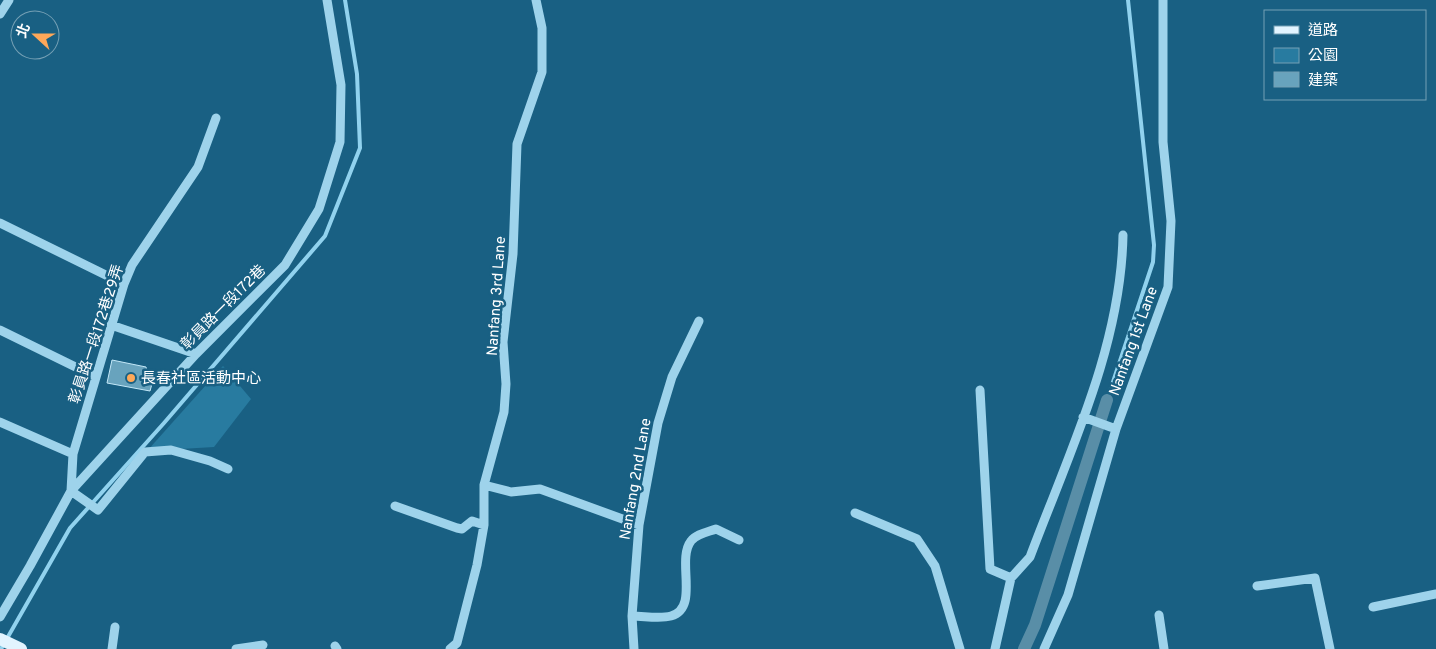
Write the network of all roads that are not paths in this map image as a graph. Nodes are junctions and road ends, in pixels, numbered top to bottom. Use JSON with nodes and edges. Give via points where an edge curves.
{"nodes":[{"id":1,"x":9,"y":0,"type":"edge"},
{"id":2,"x":327,"y":0,"type":"edge"},
{"id":3,"x":536,"y":0,"type":"edge"},
{"id":4,"x":1163,"y":0,"type":"edge"},
{"id":5,"x":0,"y":14,"type":"edge"},
{"id":6,"x":216,"y":118,"type":"dead end"},
{"id":7,"x":0,"y":223,"type":"edge"},
{"id":8,"x":1123,"y":235,"type":"dead end"},
{"id":9,"x":124,"y":284,"type":"junction"},
{"id":10,"x":699,"y":321,"type":"dead end"},
{"id":11,"x":111,"y":325,"type":"junction"},
{"id":12,"x":0,"y":330,"type":"edge"},
{"id":13,"x":196,"y":354,"type":"junction"},
{"id":14,"x":96,"y":377,"type":"junction"},
{"id":15,"x":980,"y":390,"type":"dead end"},
{"id":16,"x":1083,"y":417,"type":"junction"},
{"id":17,"x":0,"y":422,"type":"edge"},
{"id":18,"x":1116,"y":429,"type":"junction"},
{"id":19,"x":73,"y":454,"type":"junction"},
{"id":20,"x":228,"y":469,"type":"dead end"},
{"id":21,"x":484,"y":485,"type":"junction"},
{"id":22,"x":70,"y":490,"type":"junction"},
{"id":23,"x":395,"y":506,"type":"dead end"},
{"id":24,"x":854,"y":513,"type":"dead end"},
{"id":25,"x":484,"y":524,"type":"junction"},
{"id":26,"x":639,"y":525,"type":"junction"},
{"id":27,"x":739,"y":540,"type":"dead end"},
{"id":28,"x":1011,"y":578,"type":"junction"},
{"id":29,"x":1257,"y":586,"type":"dead end"},
{"id":30,"x":1436,"y":594,"type":"edge"},
{"id":31,"x":1373,"y":607,"type":"dead end"},
{"id":32,"x":1160,"y":614,"type":"dead end"},
{"id":33,"x":632,"y":616,"type":"junction"},
{"id":34,"x":0,"y":617,"type":"edge"},
{"id":35,"x":115,"y":626,"type":"dead end"},
{"id":36,"x":0,"y":639,"type":"edge"},
{"id":37,"x":262,"y":645,"type":"dead end"},
{"id":38,"x":18,"y":648,"type":"edge"},
{"id":39,"x":112,"y":649,"type":"edge"},
{"id":40,"x":236,"y":649,"type":"edge"},
{"id":41,"x":453,"y":649,"type":"edge"},
{"id":42,"x":634,"y":649,"type":"edge"},
{"id":43,"x":960,"y":649,"type":"edge"},
{"id":44,"x":995,"y":649,"type":"edge"},
{"id":45,"x":1044,"y":649,"type":"edge"},
{"id":46,"x":1164,"y":649,"type":"edge"},
{"id":47,"x":1330,"y":649,"type":"edge"}],
"edges":[{"from":1,"to":5,"type":"lane"},
{"from":2,"to":13,"type":"lane","name":"彰員路一段172巷","via":[[341,85],[340,142],[319,209],[285,265]]},
{"from":3,"to":21,"type":"lane","name":"Nanfang 3rd Lane","via":[[542,28],[542,72],[516,144],[513,254],[504,342],[504,412]]},
{"from":4,"to":18,"type":"lane","name":"Nanfang 1st Lane","via":[[1163,142],[1171,221],[1168,287]]},
{"from":6,"to":9,"type":"lane","name":"彰員路一段172巷29弄","via":[[198,167],[132,264]]},
{"from":7,"to":9,"type":"lane"},
{"from":8,"to":16,"type":"lane","name":"Nanfang 1st Lane","via":[[1118,300],[1102,366]]},
{"from":9,"to":11,"type":"lane","name":"彰員路一段172巷29弄"},
{"from":10,"to":26,"type":"lane","name":"Nanfang 2nd Lane","via":[[672,377],[658,423]]},
{"from":11,"to":13,"type":"lane"},
{"from":11,"to":14,"type":"lane","name":"彰員路一段172巷29弄"},
{"from":12,"to":14,"type":"lane"},
{"from":13,"to":22,"type":"lane","name":"彰員路一段172巷"},
{"from":14,"to":19,"type":"lane","name":"彰員路一段172巷29弄"},
{"from":15,"to":28,"type":"lane","via":[[990,569]]},
{"from":16,"to":18,"type":"lane"},
{"from":16,"to":28,"type":"lane","name":"Nanfang 1st Lane","via":[[1030,556]]},
{"from":17,"to":19,"type":"lane"},
{"from":18,"to":45,"type":"lane","name":"Nanfang 1st Lane","via":[[1068,595]]},
{"from":19,"to":22,"type":"lane","name":"彰員路一段172巷29弄"},
{"from":20,"to":22,"type":"lane","via":[[171,450],[145,452],[98,510]]},
{"from":21,"to":25,"type":"lane","name":"Nanfang 3rd Lane"},
{"from":21,"to":26,"type":"lane","via":[[511,492],[540,490]]},
{"from":22,"to":34,"type":"lane","name":"彰員路一段172巷"},
{"from":23,"to":25,"type":"lane","via":[[458,528],[472,521]]},
{"from":24,"to":43,"type":"lane","via":[[917,539],[935,566]]},
{"from":25,"to":41,"type":"lane","name":"Nanfang 3rd Lane","via":[[460,635]]},
{"from":26,"to":33,"type":"lane","name":"Nanfang 2nd Lane"},
{"from":27,"to":33,"type":"lane","via":[[716,530],[691,540],[687,550],[686,598],[682,609],[672,616]]},
{"from":28,"to":44,"type":"lane","name":"Nanfang 1st Lane"},
{"from":29,"to":47,"type":"lane","via":[[1315,578]]},
{"from":30,"to":31,"type":"lane"},
{"from":32,"to":46,"type":"lane"},
{"from":33,"to":42,"type":"lane","name":"Nanfang 2nd Lane"},
{"from":35,"to":39,"type":"lane"},
{"from":36,"to":38,"type":"main road"},
{"from":37,"to":40,"type":"lane"}]}
